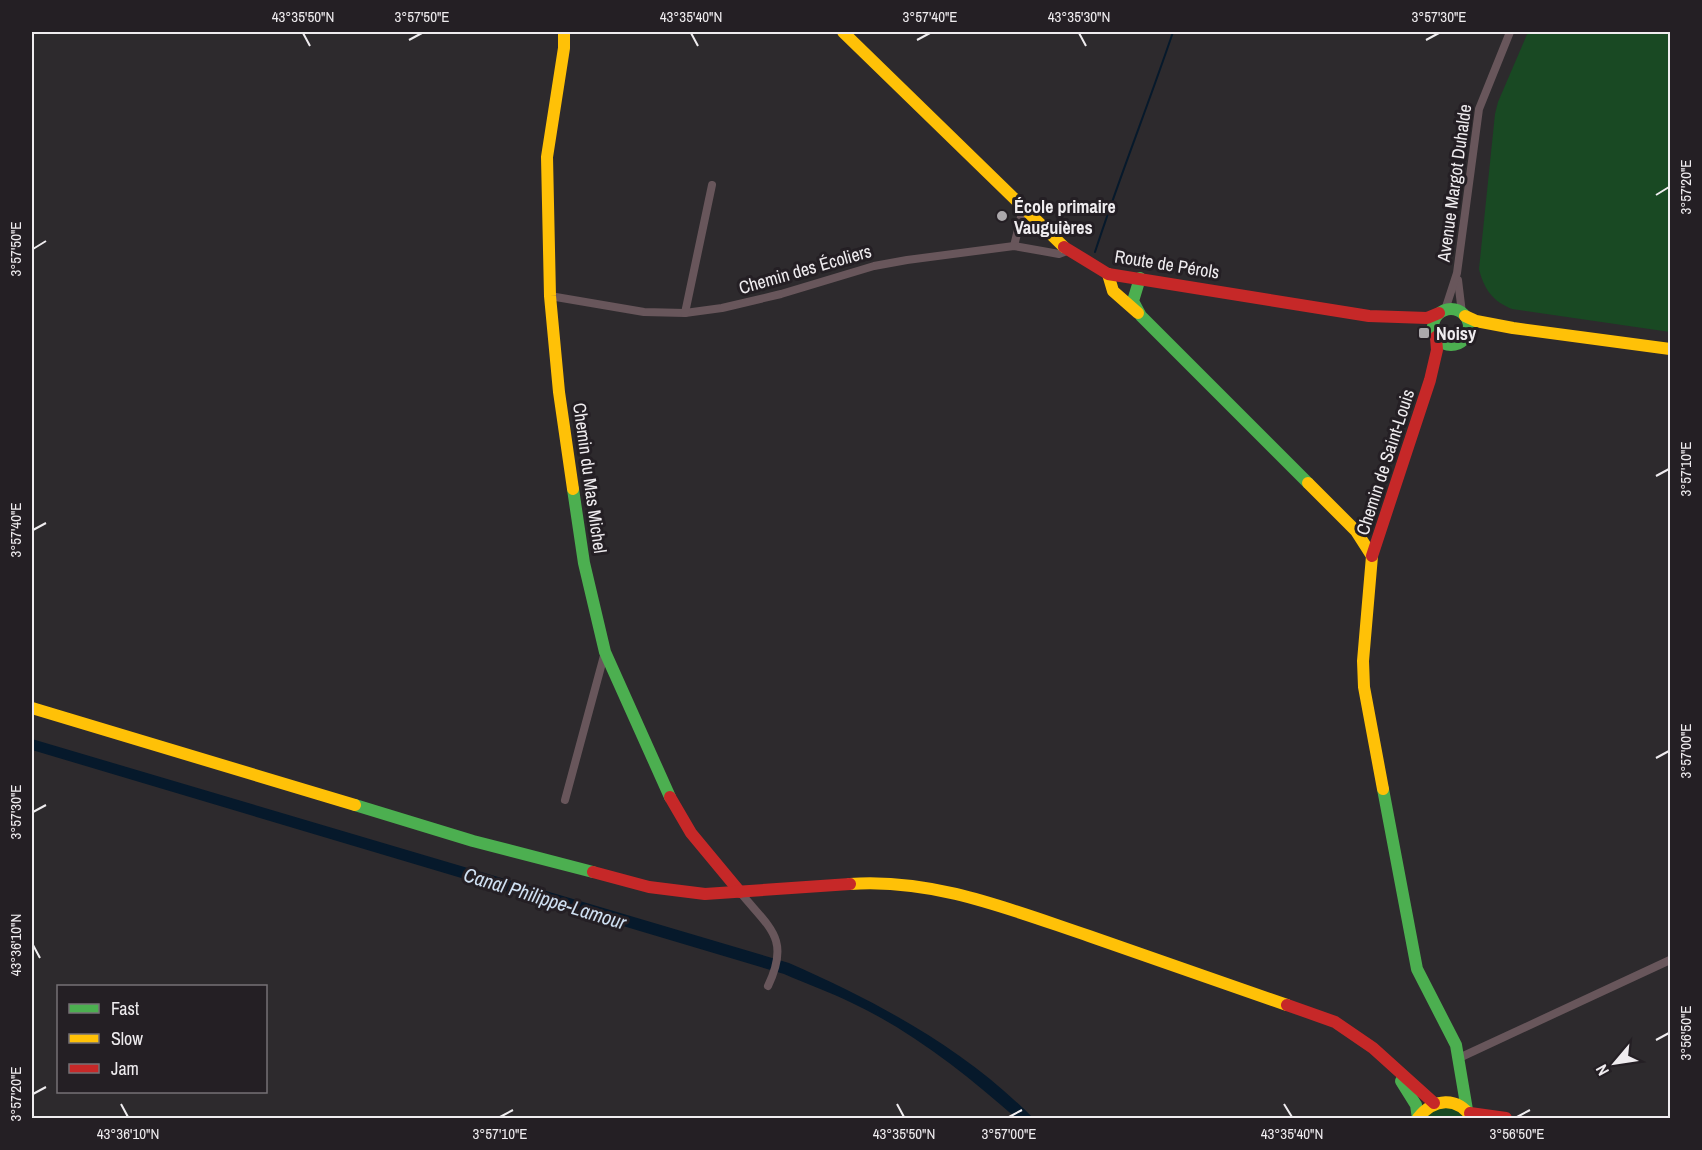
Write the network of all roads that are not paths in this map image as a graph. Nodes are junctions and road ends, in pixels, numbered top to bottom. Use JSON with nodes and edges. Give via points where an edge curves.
{"nodes":[{"id":1,"x":564,"y":32,"type":"edge"},
{"id":2,"x":843,"y":32,"type":"edge"},
{"id":3,"x":1510,"y":32,"type":"edge"},
{"id":4,"x":712,"y":185,"type":"dead end"},
{"id":5,"x":1026,"y":212,"type":"junction"},
{"id":6,"x":1014,"y":246,"type":"junction"},
{"id":7,"x":1067,"y":251,"type":"junction"},
{"id":8,"x":1457,"y":273,"type":"junction"},
{"id":9,"x":1108,"y":274,"type":"junction"},
{"id":10,"x":1140,"y":278,"type":"junction"},
{"id":11,"x":550,"y":296,"type":"junction"},
{"id":12,"x":1442,"y":312,"type":"junction"},
{"id":13,"x":686,"y":313,"type":"junction"},
{"id":14,"x":1464,"y":314,"type":"junction"},
{"id":15,"x":1141,"y":315,"type":"junction"},
{"id":16,"x":1398,"y":318,"type":"junction"},
{"id":17,"x":1513,"y":328,"type":"junction"},
{"id":18,"x":1435,"y":335,"type":"junction"},
{"id":19,"x":1467,"y":335,"type":"junction"},
{"id":20,"x":1453,"y":345,"type":"junction"},
{"id":21,"x":1671,"y":349,"type":"edge"},
{"id":22,"x":1430,"y":380,"type":"junction"},
{"id":23,"x":1372,"y":556,"type":"junction"},
{"id":24,"x":605,"y":652,"type":"junction"},
{"id":25,"x":32,"y":708,"type":"edge"},
{"id":26,"x":565,"y":800,"type":"dead end"},
{"id":27,"x":740,"y":892,"type":"junction"},
{"id":28,"x":1671,"y":960,"type":"edge"},
{"id":29,"x":768,"y":986,"type":"dead end"},
{"id":30,"x":1459,"y":1058,"type":"junction"},
{"id":31,"x":1390,"y":1065,"type":"junction"},
{"id":32,"x":1462,"y":1076,"type":"junction"},
{"id":33,"x":1441,"y":1102,"type":"junction"},
{"id":34,"x":1470,"y":1114,"type":"edge"},
{"id":35,"x":1418,"y":1118,"type":"edge"},
{"id":36,"x":1506,"y":1119,"type":"edge"}],
"edges":[{"from":1,"to":11,"type":"street","name":"Chemin du Mas Michel","via":[[547,157]]},
{"from":2,"to":5,"type":"street","name":"Route de Pérols"},
{"from":3,"to":8,"type":"street","name":"Avenue Margot Duhalde","via":[[1479,109]]},
{"from":4,"to":13,"type":"street"},
{"from":5,"to":6,"type":"street","via":[[1021,217]]},
{"from":5,"to":7,"type":"street","name":"Route de Pérols"},
{"from":6,"to":7,"type":"street","name":"Chemin des Écoliers","via":[[1059,254]]},
{"from":6,"to":13,"type":"street","name":"Chemin des Écoliers","via":[[874,266],[722,309]]},
{"from":7,"to":9,"type":"street","name":"Route de Pérols"},
{"from":8,"to":12,"type":"street","name":"Avenue Margot Duhalde"},
{"from":8,"to":14,"type":"street","name":"Avenue Margot Duhalde"},
{"from":9,"to":10,"type":"street","name":"Route de Pérols"},
{"from":9,"to":15,"type":"street","via":[[1113,291]]},
{"from":10,"to":15,"type":"street","via":[[1133,301]]},
{"from":10,"to":16,"type":"street","name":"Route de Pérols"},
{"from":11,"to":13,"type":"street","name":"Chemin des Écoliers","via":[[644,312]]},
{"from":11,"to":24,"type":"street","name":"Chemin du Mas Michel","via":[[559,392],[584,562]]},
{"from":12,"to":14,"type":"street","via":[[1457,310]]},
{"from":12,"to":16,"type":"street","name":"Route de Pérols","via":[[1427,318]]},
{"from":12,"to":18,"type":"street","via":[[1434,323]]},
{"from":14,"to":17,"type":"street","via":[[1476,321]]},
{"from":14,"to":19,"type":"street","via":[[1469,325]]},
{"from":15,"to":23,"type":"street","via":[[1356,531]]},
{"from":16,"to":18,"type":"street","name":"Route de Pérols"},
{"from":17,"to":19,"type":"street"},
{"from":17,"to":21,"type":"street"},
{"from":18,"to":20,"type":"street","via":[[1443,343]]},
{"from":18,"to":22,"type":"street","name":"Chemin de Saint-Louis","via":[[1437,350]]},
{"from":19,"to":20,"type":"street"},
{"from":20,"to":22,"type":"street","name":"Chemin de Saint-Louis"},
{"from":22,"to":23,"type":"street","name":"Chemin de Saint-Louis"},
{"from":23,"to":30,"type":"street","name":"Chemin de Saint-Louis","via":[[1364,687],[1417,969]]},
{"from":24,"to":26,"type":"street"},
{"from":24,"to":27,"type":"street","name":"Chemin du Mas Michel","via":[[670,798],[691,833]]},
{"from":25,"to":27,"type":"street","via":[[473,841],[614,879],[683,892]]},
{"from":27,"to":29,"type":"street","via":[[779,946]]},
{"from":27,"to":31,"type":"street","via":[[875,882],[947,890],[1312,1013],[1353,1033]]},
{"from":28,"to":30,"type":"street"},
{"from":30,"to":32,"type":"street","name":"Chemin de Saint-Louis"},
{"from":31,"to":33,"type":"street"},
{"from":31,"to":35,"type":"street","via":[[1416,1105]]},
{"from":32,"to":33,"type":"street","via":[[1458,1088]]},
{"from":32,"to":34,"type":"street","name":"Chemin de Saint-Louis","via":[[1463,1100]]},
{"from":33,"to":34,"type":"street"},
{"from":33,"to":35,"type":"street"},
{"from":34,"to":36,"type":"street"}]}
